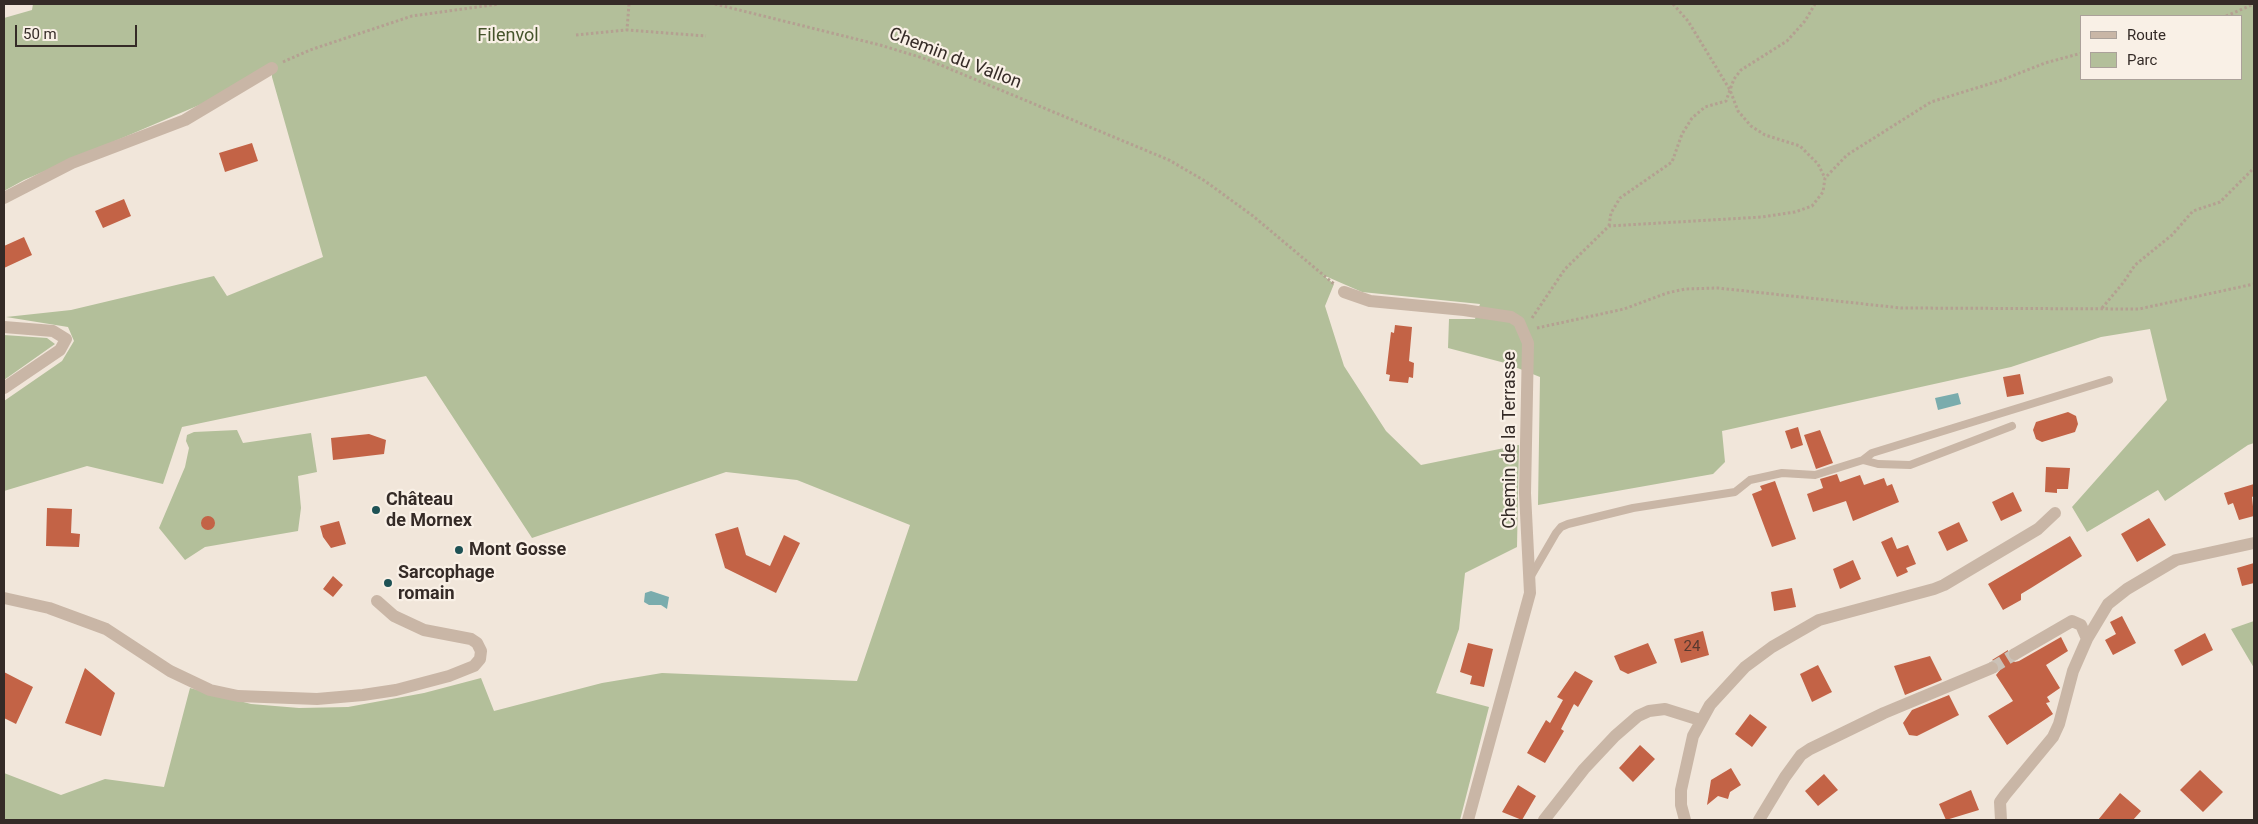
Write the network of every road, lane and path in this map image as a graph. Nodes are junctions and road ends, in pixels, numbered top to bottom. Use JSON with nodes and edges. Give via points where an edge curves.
{"nodes":[{"id":1,"x":498,"y":4,"type":"edge"},
{"id":2,"x":629,"y":4,"type":"edge"},
{"id":3,"x":714,"y":4,"type":"edge"},
{"id":4,"x":1673,"y":4,"type":"edge"},
{"id":5,"x":1815,"y":4,"type":"edge"},
{"id":6,"x":472,"y":5,"type":"edge"},
{"id":7,"x":2253,"y":5,"type":"edge"},
{"id":8,"x":2228,"y":15,"type":"edge"},
{"id":9,"x":627,"y":30,"type":"junction"},
{"id":10,"x":576,"y":36,"type":"dead end"},
{"id":11,"x":706,"y":36,"type":"dead end"},
{"id":12,"x":2080,"y":54,"type":"edge"},
{"id":13,"x":272,"y":68,"type":"joint"},
{"id":14,"x":1730,"y":90,"type":"junction"},
{"id":15,"x":2254,"y":168,"type":"edge"},
{"id":16,"x":1826,"y":178,"type":"junction"},
{"id":17,"x":4,"y":198,"type":"edge"},
{"id":18,"x":1609,"y":226,"type":"junction"},
{"id":19,"x":2254,"y":284,"type":"edge"},
{"id":20,"x":1344,"y":292,"type":"joint"},
{"id":21,"x":2102,"y":308,"type":"junction"},
{"id":22,"x":4,"y":327,"type":"edge"},
{"id":23,"x":1524,"y":331,"type":"junction"},
{"id":24,"x":2109,"y":380,"type":"dead end"},
{"id":25,"x":4,"y":388,"type":"edge"},
{"id":26,"x":2012,"y":426,"type":"dead end"},
{"id":27,"x":1863,"y":460,"type":"junction"},
{"id":28,"x":2055,"y":513,"type":"dead end"},
{"id":29,"x":2254,"y":543,"type":"edge"},
{"id":30,"x":1530,"y":578,"type":"junction"},
{"id":31,"x":4,"y":598,"type":"edge"},
{"id":32,"x":377,"y":601,"type":"dead end"},
{"id":33,"x":2086,"y":638,"type":"junction"},
{"id":34,"x":2016,"y":654,"type":"tunnel mouth"},
{"id":35,"x":1992,"y":668,"type":"tunnel mouth"},
{"id":36,"x":1700,"y":720,"type":"junction"},
{"id":37,"x":1468,"y":820,"type":"edge"},
{"id":38,"x":1544,"y":820,"type":"edge"},
{"id":39,"x":1685,"y":820,"type":"edge"},
{"id":40,"x":1759,"y":820,"type":"edge"},
{"id":41,"x":2001,"y":820,"type":"edge"}],
"edges":[{"from":1,"to":6,"type":"path"},
{"from":2,"to":9,"type":"path"},
{"from":3,"to":20,"type":"path","name":"Chemin du Vallon","via":[[926,59],[1169,160],[1253,216]]},
{"from":4,"to":14,"type":"path","via":[[1688,21]]},
{"from":5,"to":14,"type":"path","via":[[1805,22],[1788,41],[1741,70]]},
{"from":6,"to":13,"type":"path","via":[[412,16],[310,50]]},
{"from":7,"to":8,"type":"path"},
{"from":9,"to":10,"type":"path"},
{"from":9,"to":11,"type":"path"},
{"from":12,"to":16,"type":"path","via":[[1931,102],[1847,155]]},
{"from":13,"to":17,"type":"street","via":[[185,120],[72,163]]},
{"from":14,"to":16,"type":"path","via":[[1738,111],[1751,126],[1765,135],[1800,146],[1818,164]]},
{"from":14,"to":18,"type":"path","via":[[1726,101],[1705,107],[1692,118],[1672,162],[1620,198],[1611,213]]},
{"from":15,"to":21,"type":"path","via":[[2220,202],[2193,211],[2172,235],[2135,265]]},
{"from":16,"to":18,"type":"path","via":[[1823,192],[1812,206],[1795,212],[1762,217]]},
{"from":18,"to":23,"type":"path","via":[[1565,269]]},
{"from":19,"to":21,"type":"path","via":[[2139,309]]},
{"from":20,"to":23,"type":"street","name":"Chemin de la Terrasse","via":[[1370,301],[1511,317]]},
{"from":21,"to":23,"type":"path","via":[[1901,308],[1718,288],[1667,293],[1624,309]]},
{"from":22,"to":25,"type":"street","via":[[53,331],[66,339],[60,350]]},
{"from":23,"to":30,"type":"street","name":"Chemin de la Terrasse","via":[[1528,343],[1525,493]]},
{"from":24,"to":27,"type":"lane","via":[[1872,453]]},
{"from":26,"to":27,"type":"lane","via":[[1910,465]]},
{"from":27,"to":30,"type":"lane","via":[[1815,475],[1782,473],[1750,480],[1734,492],[1633,508],[1568,524],[1561,527],[1550,541]]},
{"from":28,"to":36,"type":"street","via":[[2038,529],[1934,589],[1818,620],[1772,647],[1733,678]]},
{"from":29,"to":33,"type":"street","via":[[2190,556],[2172,563],[2116,596]]},
{"from":30,"to":37,"type":"street","name":"Chemin de la Terrasse","via":[[1527,608]]},
{"from":31,"to":32,"type":"street","via":[[49,608],[106,629],[170,671],[210,690],[238,696],[317,699],[396,690],[449,676],[474,666],[480,659],[481,651],[471,639],[424,630],[394,616]]},
{"from":33,"to":34,"type":"street","via":[[2081,625],[2072,621]]},
{"from":33,"to":41,"type":"street","via":[[2053,737],[2000,802]]},
{"from":35,"to":40,"type":"street","via":[[1827,739],[1801,755],[1770,798]]},
{"from":36,"to":38,"type":"street","via":[[1665,709],[1638,716],[1584,769]]},
{"from":36,"to":39,"type":"street","via":[[1681,790]]}]}
